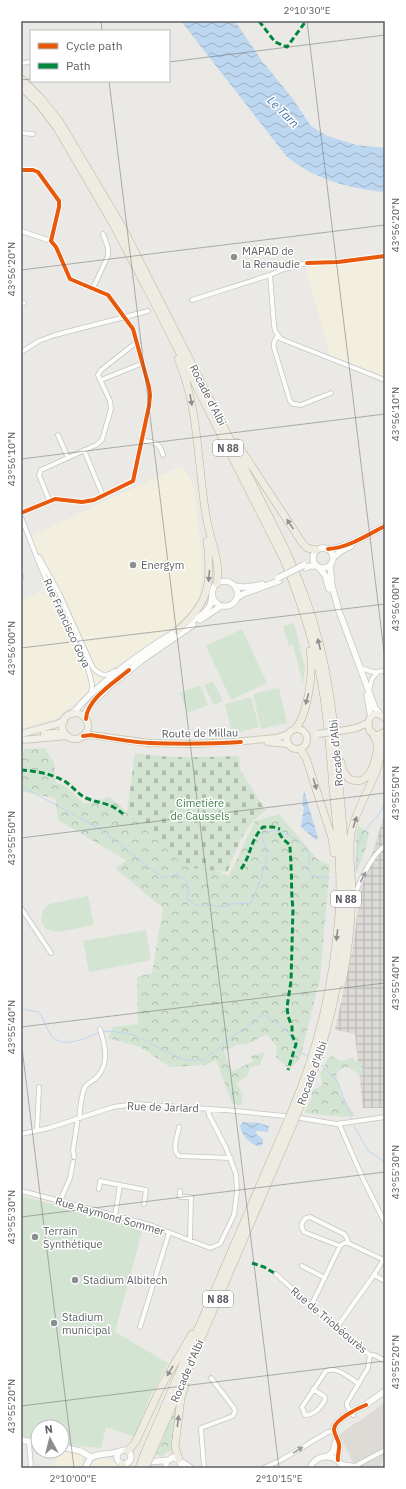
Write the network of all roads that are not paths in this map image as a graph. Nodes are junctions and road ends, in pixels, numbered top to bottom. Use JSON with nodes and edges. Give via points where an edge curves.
{"nodes":[{"id":1,"x":21,"y":79,"type":"edge"},
{"id":2,"x":21,"y":87,"type":"edge"},
{"id":3,"x":21,"y":133,"type":"edge"},
{"id":4,"x":33,"y":134,"type":"dead end"},
{"id":5,"x":21,"y":170,"type":"edge"},
{"id":6,"x":21,"y":231,"type":"edge"},
{"id":7,"x":103,"y":234,"type":"dead end"},
{"id":8,"x":52,"y":241,"type":"junction"},
{"id":9,"x":307,"y":263,"type":"dead end"},
{"id":10,"x":270,"y":275,"type":"junction"},
{"id":11,"x":93,"y":288,"type":"junction"},
{"id":12,"x":192,"y":300,"type":"dead end"},
{"id":13,"x":148,"y":311,"type":"dead end"},
{"id":14,"x":125,"y":316,"type":"junction"},
{"id":15,"x":171,"y":336,"type":"junction"},
{"id":16,"x":278,"y":336,"type":"junction"},
{"id":17,"x":138,"y":344,"type":"junction"},
{"id":18,"x":21,"y":352,"type":"edge"},
{"id":19,"x":143,"y":363,"type":"junction"},
{"id":20,"x":101,"y":380,"type":"junction"},
{"id":21,"x":385,"y":380,"type":"edge"},
{"id":22,"x":331,"y":393,"type":"dead end"},
{"id":23,"x":221,"y":421,"type":"junction"},
{"id":24,"x":58,"y":435,"type":"dead end"},
{"id":25,"x":141,"y":440,"type":"junction"},
{"id":26,"x":84,"y":450,"type":"junction"},
{"id":27,"x":163,"y":455,"type":"dead end"},
{"id":28,"x":68,"y":458,"type":"junction"},
{"id":29,"x":201,"y":481,"type":"junction"},
{"id":30,"x":103,"y":496,"type":"junction"},
{"id":31,"x":49,"y":500,"type":"junction"},
{"id":32,"x":21,"y":513,"type":"edge"},
{"id":33,"x":21,"y":516,"type":"edge"},
{"id":34,"x":385,"y":526,"type":"edge"},
{"id":35,"x":385,"y":530,"type":"edge"},
{"id":36,"x":328,"y":549,"type":"junction"},
{"id":37,"x":316,"y":550,"type":"junction"},
{"id":38,"x":36,"y":553,"type":"junction"},
{"id":39,"x":312,"y":557,"type":"junction"},
{"id":40,"x":333,"y":558,"type":"junction"},
{"id":41,"x":305,"y":566,"type":"junction"},
{"id":42,"x":330,"y":566,"type":"junction"},
{"id":43,"x":317,"y":567,"type":"junction"},
{"id":44,"x":279,"y":579,"type":"junction"},
{"id":45,"x":217,"y":584,"type":"junction"},
{"id":46,"x":235,"y":586,"type":"junction"},
{"id":47,"x":212,"y":594,"type":"junction"},
{"id":48,"x":237,"y":598,"type":"junction"},
{"id":49,"x":221,"y":606,"type":"junction"},
{"id":50,"x":302,"y":606,"type":"junction"},
{"id":51,"x":177,"y":631,"type":"junction"},
{"id":52,"x":136,"y":659,"type":"junction"},
{"id":53,"x":361,"y":668,"type":"junction"},
{"id":54,"x":385,"y":671,"type":"edge"},
{"id":55,"x":377,"y":673,"type":"junction"},
{"id":56,"x":369,"y":691,"type":"junction"},
{"id":57,"x":91,"y":694,"type":"junction"},
{"id":58,"x":72,"y":714,"type":"junction"},
{"id":59,"x":384,"y":717,"type":"edge"},
{"id":60,"x":86,"y":719,"type":"junction"},
{"id":61,"x":64,"y":720,"type":"junction"},
{"id":62,"x":369,"y":720,"type":"junction"},
{"id":63,"x":88,"y":728,"type":"junction"},
{"id":64,"x":356,"y":728,"type":"junction"},
{"id":65,"x":295,"y":729,"type":"junction"},
{"id":66,"x":371,"y":732,"type":"junction"},
{"id":67,"x":384,"y":732,"type":"edge"},
{"id":68,"x":305,"y":733,"type":"junction"},
{"id":69,"x":21,"y":734,"type":"edge"},
{"id":70,"x":66,"y":734,"type":"junction"},
{"id":71,"x":288,"y":734,"type":"junction"},
{"id":72,"x":317,"y":734,"type":"junction"},
{"id":73,"x":83,"y":736,"type":"junction"},
{"id":74,"x":335,"y":737,"type":"junction"},
{"id":75,"x":21,"y":740,"type":"edge"},
{"id":76,"x":244,"y":741,"type":"junction"},
{"id":77,"x":307,"y":741,"type":"junction"},
{"id":78,"x":156,"y":743,"type":"junction"},
{"id":79,"x":288,"y":744,"type":"junction"},
{"id":80,"x":300,"y":749,"type":"junction"},
{"id":81,"x":385,"y":846,"type":"edge"},
{"id":82,"x":340,"y":882,"type":"junction"},
{"id":83,"x":21,"y":908,"type":"edge"},
{"id":84,"x":351,"y":914,"type":"junction"},
{"id":85,"x":50,"y":953,"type":"dead end"},
{"id":86,"x":100,"y":1029,"type":"dead end"},
{"id":87,"x":319,"y":1059,"type":"junction"},
{"id":88,"x":39,"y":1087,"type":"dead end"},
{"id":89,"x":208,"y":1109,"type":"junction"},
{"id":90,"x":292,"y":1117,"type":"junction"},
{"id":91,"x":385,"y":1117,"type":"edge"},
{"id":92,"x":79,"y":1118,"type":"junction"},
{"id":93,"x":343,"y":1123,"type":"junction"},
{"id":94,"x":179,"y":1127,"type":"dead end"},
{"id":95,"x":37,"y":1132,"type":"junction"},
{"id":96,"x":21,"y":1134,"type":"edge"},
{"id":97,"x":231,"y":1158,"type":"junction"},
{"id":98,"x":120,"y":1185,"type":"junction"},
{"id":99,"x":99,"y":1189,"type":"dead end"},
{"id":100,"x":180,"y":1191,"type":"dead end"},
{"id":101,"x":21,"y":1192,"type":"edge"},
{"id":102,"x":60,"y":1201,"type":"junction"},
{"id":103,"x":144,"y":1204,"type":"dead end"},
{"id":104,"x":115,"y":1216,"type":"junction"},
{"id":105,"x":383,"y":1216,"type":"edge"},
{"id":106,"x":385,"y":1223,"type":"edge"},
{"id":107,"x":169,"y":1233,"type":"junction"},
{"id":108,"x":190,"y":1240,"type":"junction"},
{"id":109,"x":348,"y":1243,"type":"junction"},
{"id":110,"x":340,"y":1246,"type":"junction"},
{"id":111,"x":384,"y":1259,"type":"edge"},
{"id":112,"x":302,"y":1266,"type":"dead end"},
{"id":113,"x":276,"y":1274,"type":"dead end"},
{"id":114,"x":374,"y":1275,"type":"junction"},
{"id":115,"x":325,"y":1278,"type":"junction"},
{"id":116,"x":385,"y":1280,"type":"edge"},
{"id":117,"x":311,"y":1306,"type":"junction"},
{"id":118,"x":205,"y":1314,"type":"junction"},
{"id":119,"x":140,"y":1327,"type":"dead end"},
{"id":120,"x":337,"y":1327,"type":"junction"},
{"id":121,"x":370,"y":1355,"type":"junction"},
{"id":122,"x":385,"y":1361,"type":"edge"},
{"id":123,"x":186,"y":1374,"type":"junction"},
{"id":124,"x":211,"y":1378,"type":"dead end"},
{"id":125,"x":359,"y":1384,"type":"junction"},
{"id":126,"x":314,"y":1389,"type":"junction"},
{"id":127,"x":385,"y":1392,"type":"edge"},
{"id":128,"x":352,"y":1414,"type":"junction"},
{"id":129,"x":335,"y":1434,"type":"junction"},
{"id":130,"x":21,"y":1440,"type":"edge"},
{"id":131,"x":29,"y":1442,"type":"joint"},
{"id":132,"x":70,"y":1449,"type":"edge"},
{"id":133,"x":385,"y":1450,"type":"edge"},
{"id":134,"x":126,"y":1452,"type":"junction"},
{"id":135,"x":148,"y":1452,"type":"junction"},
{"id":136,"x":110,"y":1455,"type":"junction"},
{"id":137,"x":328,"y":1456,"type":"junction"},
{"id":138,"x":91,"y":1457,"type":"junction"},
{"id":139,"x":168,"y":1460,"type":"junction"},
{"id":140,"x":130,"y":1462,"type":"junction"},
{"id":141,"x":181,"y":1463,"type":"edge"},
{"id":142,"x":121,"y":1464,"type":"edge"},
{"id":143,"x":341,"y":1464,"type":"edge"},
{"id":144,"x":85,"y":1467,"type":"edge"},
{"id":145,"x":353,"y":1467,"type":"edge"},
{"id":146,"x":31,"y":1468,"type":"edge"},
{"id":147,"x":139,"y":1468,"type":"edge"},
{"id":148,"x":145,"y":1468,"type":"edge"},
{"id":149,"x":166,"y":1468,"type":"edge"},
{"id":150,"x":191,"y":1468,"type":"edge"},
{"id":151,"x":204,"y":1468,"type":"edge"},
{"id":152,"x":264,"y":1468,"type":"edge"},
{"id":153,"x":310,"y":1468,"type":"edge"}],
"edges":[{"from":1,"to":23,"type":"highway","name":"Rocade d'Albi","number":"N 88","via":[[60,122],[123,228]]},
{"from":2,"to":15,"type":"highway","name":"Rocade d'Albi","number":"N 88","via":[[38,103],[64,139],[113,224]]},
{"from":3,"to":4,"type":"street"},
{"from":5,"to":8,"type":"street","via":[[38,172],[59,201]]},
{"from":6,"to":8,"type":"street"},
{"from":7,"to":11,"type":"street","via":[[108,256]]},
{"from":8,"to":11,"type":"street","via":[[70,279]]},
{"from":9,"to":10,"type":"street"},
{"from":10,"to":12,"type":"street"},
{"from":10,"to":16,"type":"street","via":[[274,325]]},
{"from":11,"to":14,"type":"street","via":[[108,295]]},
{"from":13,"to":14,"type":"street"},
{"from":14,"to":17,"type":"street"},
{"from":14,"to":18,"type":"street","via":[[39,341]]},
{"from":15,"to":29,"type":"highway","one_way":true,"via":[[190,394]]},
{"from":15,"to":50,"type":"highway","name":"Rocade d'Albi","number":"N 88","via":[[268,527]]},
{"from":16,"to":21,"type":"street"},
{"from":16,"to":22,"type":"street","via":[[273,343],[290,401],[301,405]]},
{"from":17,"to":19,"type":"street"},
{"from":17,"to":20,"type":"street","via":[[133,345],[101,370],[98,375]]},
{"from":19,"to":20,"type":"street"},
{"from":19,"to":25,"type":"street","via":[[150,395]]},
{"from":20,"to":26,"type":"street","via":[[111,409],[102,440]]},
{"from":37,"to":23,"type":"highway","one_way":true,"via":[[303,544]]},
{"from":74,"to":23,"type":"highway","name":"Rocade d'Albi","number":"N 88","one_way":true,"via":[[327,679],[308,605],[280,538]]},
{"from":24,"to":28,"type":"street"},
{"from":25,"to":27,"type":"street","via":[[157,443],[161,446]]},
{"from":25,"to":30,"type":"street","via":[[133,481]]},
{"from":26,"to":28,"type":"street"},
{"from":26,"to":30,"type":"street"},
{"from":28,"to":31,"type":"street","via":[[41,470],[39,475]]},
{"from":29,"to":45,"type":"highway","via":[[218,571]]},
{"from":29,"to":51,"type":"highway","one_way":true,"via":[[210,566],[208,584],[197,611]]},
{"from":30,"to":31,"type":"street","via":[[82,502]]},
{"from":31,"to":32,"type":"street"},
{"from":33,"to":38,"type":"street","name":"Rue Francisco Goya"},
{"from":34,"to":36,"type":"main road","via":[[346,545]]},
{"from":35,"to":40,"type":"main road"},
{"from":36,"to":37,"type":"main road"},
{"from":36,"to":40,"type":"main road"},
{"from":37,"to":39,"type":"main road"},
{"from":38,"to":52,"type":"street","name":"Rue Francisco Goya","via":[[59,593],[93,668],[103,676]]},
{"from":38,"to":57,"type":"street","name":"Rue Francisco Goya","via":[[65,624],[87,665],[92,684]]},
{"from":39,"to":41,"type":"main road"},
{"from":39,"to":43,"type":"main road"},
{"from":40,"to":42,"type":"main road"},
{"from":41,"to":43,"type":"main road"},
{"from":41,"to":44,"type":"main road"},
{"from":42,"to":43,"type":"main road","via":[[324,569]]},
{"from":42,"to":53,"type":"main road","via":[[339,611]]},
{"from":43,"to":62,"type":"main road","via":[[325,575],[338,618],[368,696]]},
{"from":44,"to":46,"type":"main road","via":[[251,587]]},
{"from":44,"to":48,"type":"main road"},
{"from":45,"to":46,"type":"main road","via":[[227,581]]},
{"from":45,"to":47,"type":"main road"},
{"from":46,"to":48,"type":"main road"},
{"from":47,"to":49,"type":"main road","via":[[214,601]]},
{"from":47,"to":51,"type":"main road","via":[[210,606],[206,611]]},
{"from":48,"to":49,"type":"main road","via":[[231,604]]},
{"from":49,"to":60,"type":"main road","via":[[156,650],[111,685],[91,704],[86,712]]},
{"from":50,"to":65,"type":"highway","one_way":true,"via":[[301,614],[311,657],[312,675],[300,722]]},
{"from":50,"to":82,"type":"highway","name":"Rocade d'Albi","number":"N 88","via":[[318,667],[326,713]]},
{"from":51,"to":52,"type":"main road"},
{"from":52,"to":57,"type":"main road"},
{"from":53,"to":55,"type":"street"},
{"from":53,"to":56,"type":"main road"},
{"from":54,"to":55,"type":"street"},
{"from":55,"to":56,"type":"street","via":[[372,678]]},
{"from":56,"to":59,"type":"main road","via":[[375,708]]},
{"from":57,"to":58,"type":"main road"},
{"from":58,"to":60,"type":"main road","via":[[80,714]]},
{"from":58,"to":61,"type":"main road"},
{"from":59,"to":62,"type":"main road","via":[[378,715]]},
{"from":60,"to":63,"type":"main road"},
{"from":61,"to":69,"type":"main road"},
{"from":61,"to":70,"type":"main road"},
{"from":62,"to":64,"type":"main road"},
{"from":62,"to":66,"type":"main road"},
{"from":63,"to":73,"type":"main road"},
{"from":63,"to":78,"type":"main road","name":"Route de Millau"},
{"from":64,"to":66,"type":"main road"},
{"from":64,"to":72,"type":"main road","bridge":true},
{"from":65,"to":68,"type":"main road"},
{"from":65,"to":71,"type":"main road"},
{"from":66,"to":67,"type":"main road"},
{"from":66,"to":74,"type":"highway","via":[[377,744],[374,762],[368,775],[359,781],[345,776]]},
{"from":84,"to":67,"type":"highway","one_way":true,"via":[[352,833],[377,768]]},
{"from":68,"to":72,"type":"main road"},
{"from":68,"to":77,"type":"main road"},
{"from":70,"to":73,"type":"main road","via":[[77,738]]},
{"from":70,"to":75,"type":"main road","via":[[39,735]]},
{"from":71,"to":76,"type":"main road","name":"Route de Millau","via":[[276,738]]},
{"from":71,"to":79,"type":"main road"},
{"from":72,"to":77,"type":"main road"},
{"from":73,"to":78,"type":"main road","name":"Route de Millau"},
{"from":74,"to":87,"type":"highway","name":"Rocade d'Albi","number":"N 88","via":[[345,852],[346,905],[337,984]]},
{"from":76,"to":78,"type":"main road","name":"Route de Millau"},
{"from":76,"to":79,"type":"main road","name":"Route de Millau"},
{"from":77,"to":80,"type":"main road"},
{"from":79,"to":80,"type":"main road"},
{"from":80,"to":82,"type":"highway","one_way":true,"via":[[306,758],[332,838]]},
{"from":84,"to":81,"type":"street","one_way":true,"via":[[356,891],[376,855]]},
{"from":82,"to":90,"type":"highway","name":"Rocade d'Albi","number":"N 88","one_way":true,"via":[[339,914],[330,988],[307,1075]]},
{"from":83,"to":85,"type":"street"},
{"from":84,"to":87,"type":"highway","via":[[340,992],[333,1022]]},
{"from":86,"to":92,"type":"street","via":[[106,1050],[103,1068],[86,1087]]},
{"from":87,"to":90,"type":"highway","name":"Rocade d'Albi","number":"N 88"},
{"from":88,"to":95,"type":"street"},
{"from":89,"to":90,"type":"street","name":"Rue de Jarlard"},
{"from":89,"to":92,"type":"street","name":"Rue de Jarlard","via":[[136,1104],[113,1107]]},
{"from":89,"to":97,"type":"street","name":"Rue Raymond Sommer"},
{"from":90,"to":93,"type":"street","name":"Rue de Jarlard"},
{"from":90,"to":118,"type":"highway","name":"Rocade d'Albi","number":"N 88"},
{"from":90,"to":123,"type":"highway","name":"Rocade d'Albi","number":"N 88"},
{"from":91,"to":93,"type":"street","name":"Rue de Jarlard"},
{"from":92,"to":95,"type":"street","name":"Rue de Jarlard"},
{"from":92,"to":102,"type":"street","via":[[70,1178]]},
{"from":93,"to":105,"type":"street","via":[[340,1126],[364,1181]]},
{"from":94,"to":97,"type":"street","via":[[176,1139],[176,1151],[179,1156]]},
{"from":95,"to":96,"type":"street","name":"Rue de Jarlard"},
{"from":97,"to":108,"type":"street","name":"Rue Raymond Sommer","via":[[236,1174],[236,1200],[234,1215],[220,1244],[210,1248]]},
{"from":98,"to":99,"type":"street","via":[[100,1181]]},
{"from":98,"to":103,"type":"street","via":[[146,1190]]},
{"from":98,"to":104,"type":"street"},
{"from":100,"to":108,"type":"street","via":[[180,1197],[191,1197]]},
{"from":101,"to":102,"type":"street","name":"Rue Raymond Sommer"},
{"from":102,"to":104,"type":"street","name":"Rue Raymond Sommer"},
{"from":104,"to":107,"type":"street","name":"Rue Raymond Sommer"},
{"from":105,"to":106,"type":"street"},
{"from":107,"to":108,"type":"street","name":"Rue Raymond Sommer"},
{"from":107,"to":119,"type":"street"},
{"from":109,"to":110,"type":"street"},
{"from":109,"to":110,"type":"street","via":[[344,1234],[321,1222],[310,1217],[303,1220],[301,1227],[304,1232]]},
{"from":109,"to":111,"type":"street"},
{"from":110,"to":115,"type":"street"},
{"from":111,"to":114,"type":"street"},
{"from":112,"to":115,"type":"street"},
{"from":113,"to":117,"type":"street","name":"Rue de Triobéourès"},
{"from":114,"to":116,"type":"street"},
{"from":114,"to":120,"type":"street"},
{"from":115,"to":117,"type":"street"},
{"from":117,"to":120,"type":"street","name":"Rue de Triobéourès"},
{"from":118,"to":134,"type":"highway","one_way":true,"via":[[199,1320],[162,1385],[135,1443]]},
{"from":118,"to":135,"type":"highway","name":"Rocade d'Albi","number":"N 88"},
{"from":120,"to":121,"type":"street","name":"Rue de Triobéourès"},
{"from":121,"to":122,"type":"street","name":"Rue de Triobéourès"},
{"from":121,"to":125,"type":"street","via":[[368,1368]]},
{"from":123,"to":135,"type":"highway","name":"Rocade d'Albi","number":"N 88"},
{"from":141,"to":123,"type":"highway","one_way":true,"via":[[175,1446]]},
{"from":124,"to":151,"type":"street","via":[[234,1408],[234,1414],[201,1428]]},
{"from":125,"to":126,"type":"street","via":[[336,1369],[330,1369]]},
{"from":125,"to":128,"type":"street","via":[[347,1403]]},
{"from":126,"to":126,"type":"street","via":[[302,1406],[305,1414],[310,1415],[318,1411],[325,1400],[325,1397]]},
{"from":127,"to":128,"type":"main road"},
{"from":128,"to":129,"type":"main road","via":[[337,1422],[334,1426]]},
{"from":129,"to":137,"type":"main road","via":[[334,1450]]},
{"from":129,"to":143,"type":"main road"},
{"from":152,"to":129,"type":"street","one_way":true,"via":[[328,1432]]},
{"from":130,"to":131,"type":"main road"},
{"from":131,"to":146,"type":"street"},
{"from":132,"to":138,"type":"main road"},
{"from":133,"to":145,"type":"street"},
{"from":134,"to":136,"type":"main road"},
{"from":134,"to":140,"type":"main road","via":[[131,1458]]},
{"from":134,"to":140,"type":"main road","via":[[141,1460]]},
{"from":134,"to":142,"type":"main road","via":[[118,1454]]},
{"from":135,"to":147,"type":"highway","name":"Rocade d'Albi","number":"N 88","bridge":true},
{"from":135,"to":148,"type":"highway","name":"Rocade d'Albi","number":"N 88","bridge":true},
{"from":136,"to":138,"type":"main road"},
{"from":136,"to":142,"type":"main road"},
{"from":137,"to":143,"type":"main road"},
{"from":137,"to":153,"type":"main road","via":[[320,1457]]},
{"from":138,"to":144,"type":"main road"},
{"from":139,"to":141,"type":"main road","via":[[173,1457]]},
{"from":139,"to":149,"type":"main road"},
{"from":139,"to":149,"type":"main road","via":[[150,1462]]},
{"from":140,"to":142,"type":"main road"},
{"from":141,"to":150,"type":"main road"},
{"from":143,"to":145,"type":"street"}]}
